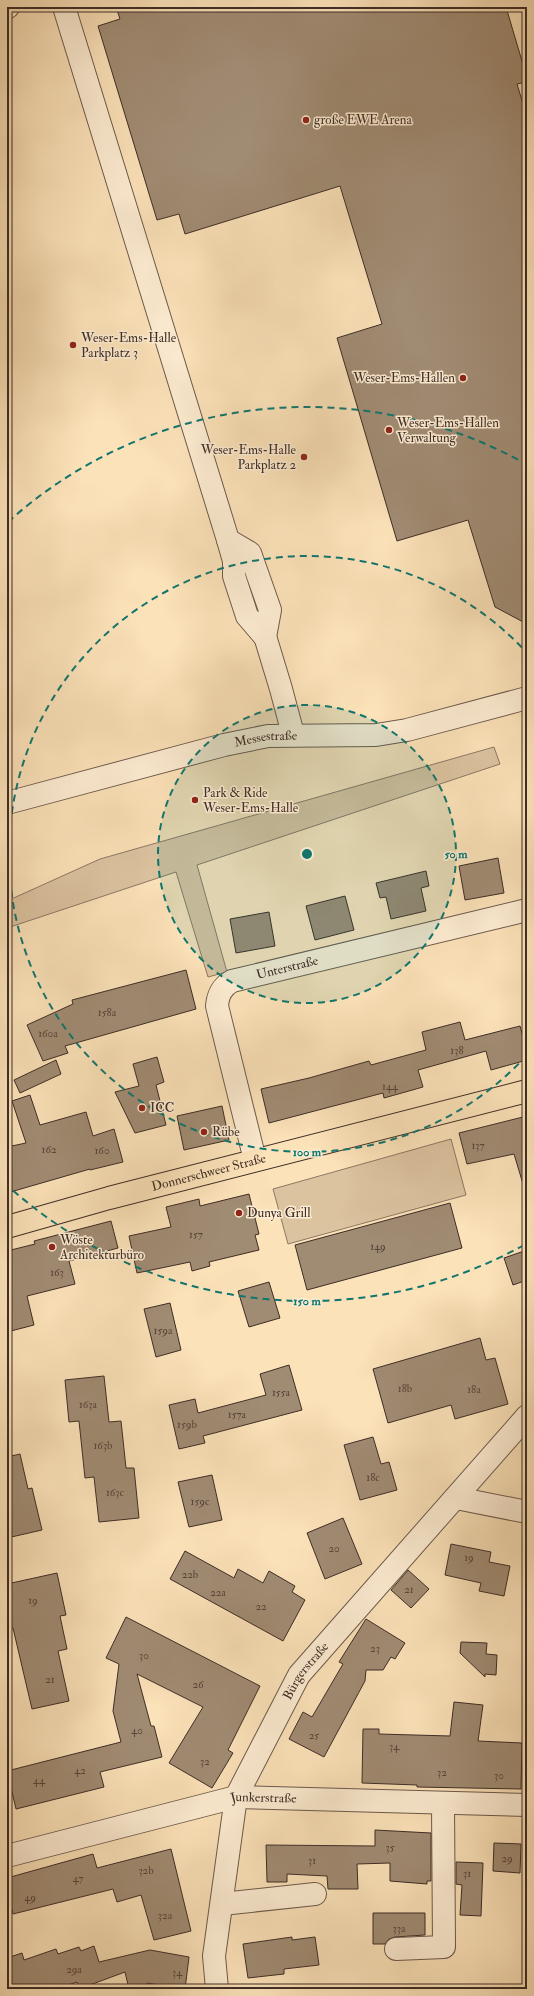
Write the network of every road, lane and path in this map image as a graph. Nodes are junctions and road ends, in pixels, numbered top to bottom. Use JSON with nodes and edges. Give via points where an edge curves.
{"nodes":[{"id":1,"x":64,"y":7,"type":"edge"},
{"id":2,"x":228,"y":540,"type":"junction"},
{"id":3,"x":234,"y":561,"type":"junction"},
{"id":4,"x":265,"y":637,"type":"junction"},
{"id":5,"x":527,"y":698,"type":"edge"},
{"id":6,"x":293,"y":734,"type":"junction"},
{"id":7,"x":7,"y":803,"type":"edge"},
{"id":8,"x":527,"y":910,"type":"edge"},
{"id":9,"x":527,"y":1090,"type":"edge"},
{"id":10,"x":255,"y":1160,"type":"junction"},
{"id":11,"x":7,"y":1227,"type":"edge"},
{"id":12,"x":527,"y":1416,"type":"edge"},
{"id":13,"x":456,"y":1498,"type":"junction"},
{"id":14,"x":527,"y":1512,"type":"edge"},
{"id":15,"x":236,"y":1797,"type":"junction"},
{"id":16,"x":444,"y":1803,"type":"junction"},
{"id":17,"x":527,"y":1805,"type":"edge"},
{"id":18,"x":7,"y":1856,"type":"edge"},
{"id":19,"x":315,"y":1894,"type":"dead end"},
{"id":20,"x":222,"y":1904,"type":"junction"},
{"id":21,"x":396,"y":1949,"type":"dead end"},
{"id":22,"x":217,"y":1989,"type":"edge"}],
"edges":[{"from":1,"to":2,"type":"street"},
{"from":2,"to":3,"type":"street"},
{"from":2,"to":4,"type":"street","via":[[250,553],[270,610]]},
{"from":3,"to":4,"type":"street","via":[[246,574]]},
{"from":3,"to":4,"type":"street","via":[[234,576],[247,616]]},
{"from":4,"to":6,"type":"street"},
{"from":5,"to":6,"type":"street","name":"Messestraße","via":[[407,730],[376,735]]},
{"from":6,"to":7,"type":"street","name":"Messestraße","via":[[224,745]]},
{"from":8,"to":10,"type":"street","name":"Unterstraße","via":[[232,980],[225,985],[220,992],[218,1006]]},
{"from":9,"to":10,"type":"main road","name":"Donnerschweer Straße"},
{"from":10,"to":11,"type":"main road","name":"Donnerschweer Straße"},
{"from":12,"to":13,"type":"street","name":"Bürgerstraße"},
{"from":13,"to":14,"type":"street"},
{"from":13,"to":15,"type":"street","name":"Bürgerstraße","via":[[299,1675]]},
{"from":15,"to":16,"type":"street","name":"Junkerstraße"},
{"from":15,"to":18,"type":"street","name":"Junkerstraße"},
{"from":15,"to":20,"type":"street","name":"Bürgerstraße"},
{"from":16,"to":17,"type":"street","name":"Junkerstraße"},
{"from":16,"to":21,"type":"street","via":[[444,1947]]},
{"from":19,"to":20,"type":"street"},
{"from":20,"to":22,"type":"street","name":"Bürgerstraße","via":[[214,1956]]}]}
